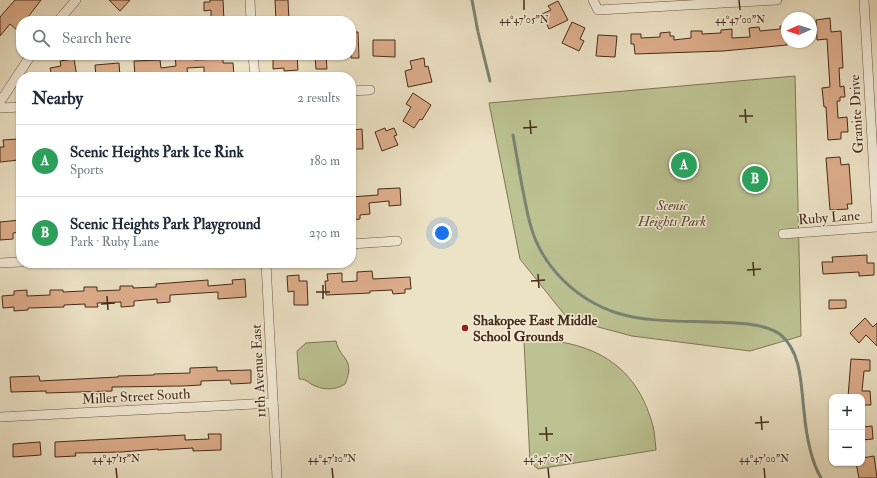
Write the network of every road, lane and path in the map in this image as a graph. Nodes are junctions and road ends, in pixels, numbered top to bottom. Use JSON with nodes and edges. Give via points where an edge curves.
{"nodes":[{"id":1,"x":76,"y":0,"type":"edge"},
{"id":2,"x":250,"y":0,"type":"edge"},
{"id":3,"x":593,"y":0,"type":"edge"},
{"id":4,"x":777,"y":0,"type":"edge"},
{"id":5,"x":864,"y":0,"type":"edge"},
{"id":6,"x":741,"y":1,"type":"edge"},
{"id":7,"x":62,"y":16,"type":"edge"},
{"id":8,"x":251,"y":16,"type":"edge"},
{"id":9,"x":28,"y":60,"type":"edge"},
{"id":10,"x":254,"y":60,"type":"edge"},
{"id":11,"x":20,"y":72,"type":"edge"},
{"id":12,"x":255,"y":72,"type":"edge"},
{"id":13,"x":16,"y":78,"type":"edge"},
{"id":14,"x":370,"y":90,"type":"dead end"},
{"id":15,"x":356,"y":91,"type":"edge"},
{"id":16,"x":0,"y":102,"type":"edge"},
{"id":17,"x":0,"y":108,"type":"edge"},
{"id":18,"x":16,"y":108,"type":"edge"},
{"id":19,"x":877,"y":227,"type":"edge"},
{"id":20,"x":783,"y":234,"type":"dead end"},
{"id":21,"x":397,"y":242,"type":"dead end"},
{"id":22,"x":356,"y":244,"type":"edge"},
{"id":23,"x":16,"y":262,"type":"edge"},
{"id":24,"x":0,"y":263,"type":"edge"},
{"id":25,"x":266,"y":268,"type":"edge"},
{"id":26,"x":273,"y":403,"type":"junction"},
{"id":27,"x":0,"y":417,"type":"edge"},
{"id":28,"x":277,"y":478,"type":"edge"}],
"edges":[{"from":1,"to":7,"type":"street"},
{"from":2,"to":8,"type":"street"},
{"from":3,"to":6,"type":"street","via":[[598,10]]},
{"from":4,"to":6,"type":"street"},
{"from":5,"to":19,"type":"street","name":"Granite Drive"},
{"from":9,"to":11,"type":"street"},
{"from":10,"to":12,"type":"street"},
{"from":13,"to":16,"type":"street"},
{"from":14,"to":15,"type":"street"},
{"from":17,"to":18,"type":"street"},
{"from":19,"to":20,"type":"street","name":"Ruby Lane"},
{"from":21,"to":22,"type":"street"},
{"from":23,"to":24,"type":"street"},
{"from":25,"to":26,"type":"street","name":"11th Avenue East"},
{"from":26,"to":27,"type":"street","name":"Miller Street South"},
{"from":26,"to":28,"type":"street","name":"11th Avenue East"}]}
